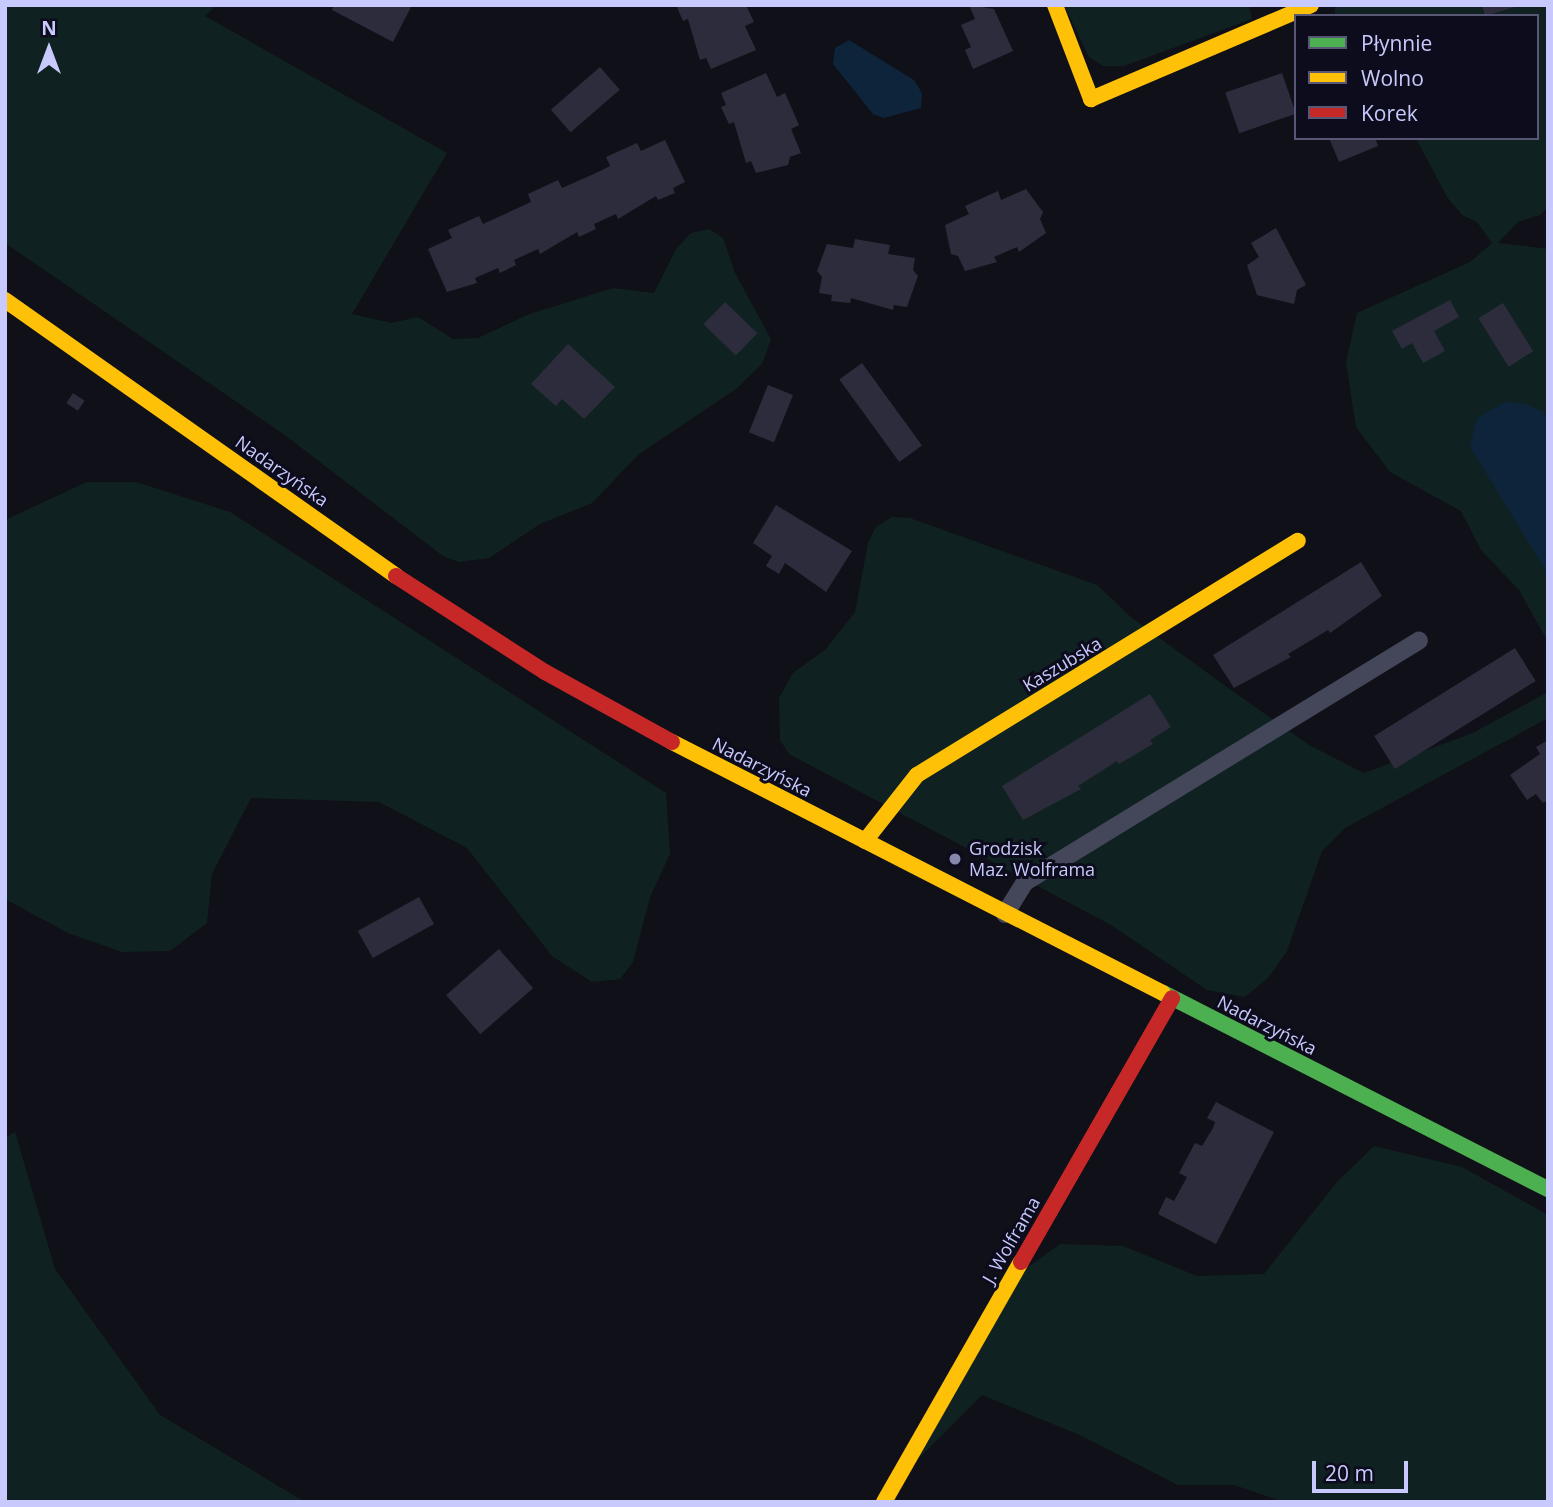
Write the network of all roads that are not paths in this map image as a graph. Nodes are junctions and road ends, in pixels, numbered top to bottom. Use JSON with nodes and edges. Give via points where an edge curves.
{"nodes":[{"id":1,"x":1055,"y":5,"type":"edge"},
{"id":2,"x":1311,"y":5,"type":"edge"},
{"id":3,"x":5,"y":300,"type":"edge"},
{"id":4,"x":1298,"y":541,"type":"dead end"},
{"id":5,"x":1419,"y":641,"type":"dead end"},
{"id":6,"x":865,"y":841,"type":"junction"},
{"id":7,"x":1005,"y":914,"type":"junction"},
{"id":8,"x":1172,"y":998,"type":"junction"},
{"id":9,"x":1548,"y":1189,"type":"edge"},
{"id":10,"x":884,"y":1502,"type":"edge"}],
"edges":[{"from":1,"to":2,"type":"street","via":[[1091,99]]},
{"from":3,"to":6,"type":"street","name":"Nadarzyńska","via":[[411,586],[545,672]]},
{"from":4,"to":6,"type":"street","name":"Kaszubska","via":[[917,775]]},
{"from":5,"to":7,"type":"lane","via":[[1025,882]]},
{"from":6,"to":7,"type":"street","name":"Nadarzyńska"},
{"from":7,"to":8,"type":"street","name":"Nadarzyńska"},
{"from":8,"to":9,"type":"street","name":"Nadarzyńska"},
{"from":8,"to":10,"type":"street","name":"J. Wolframa"}]}
